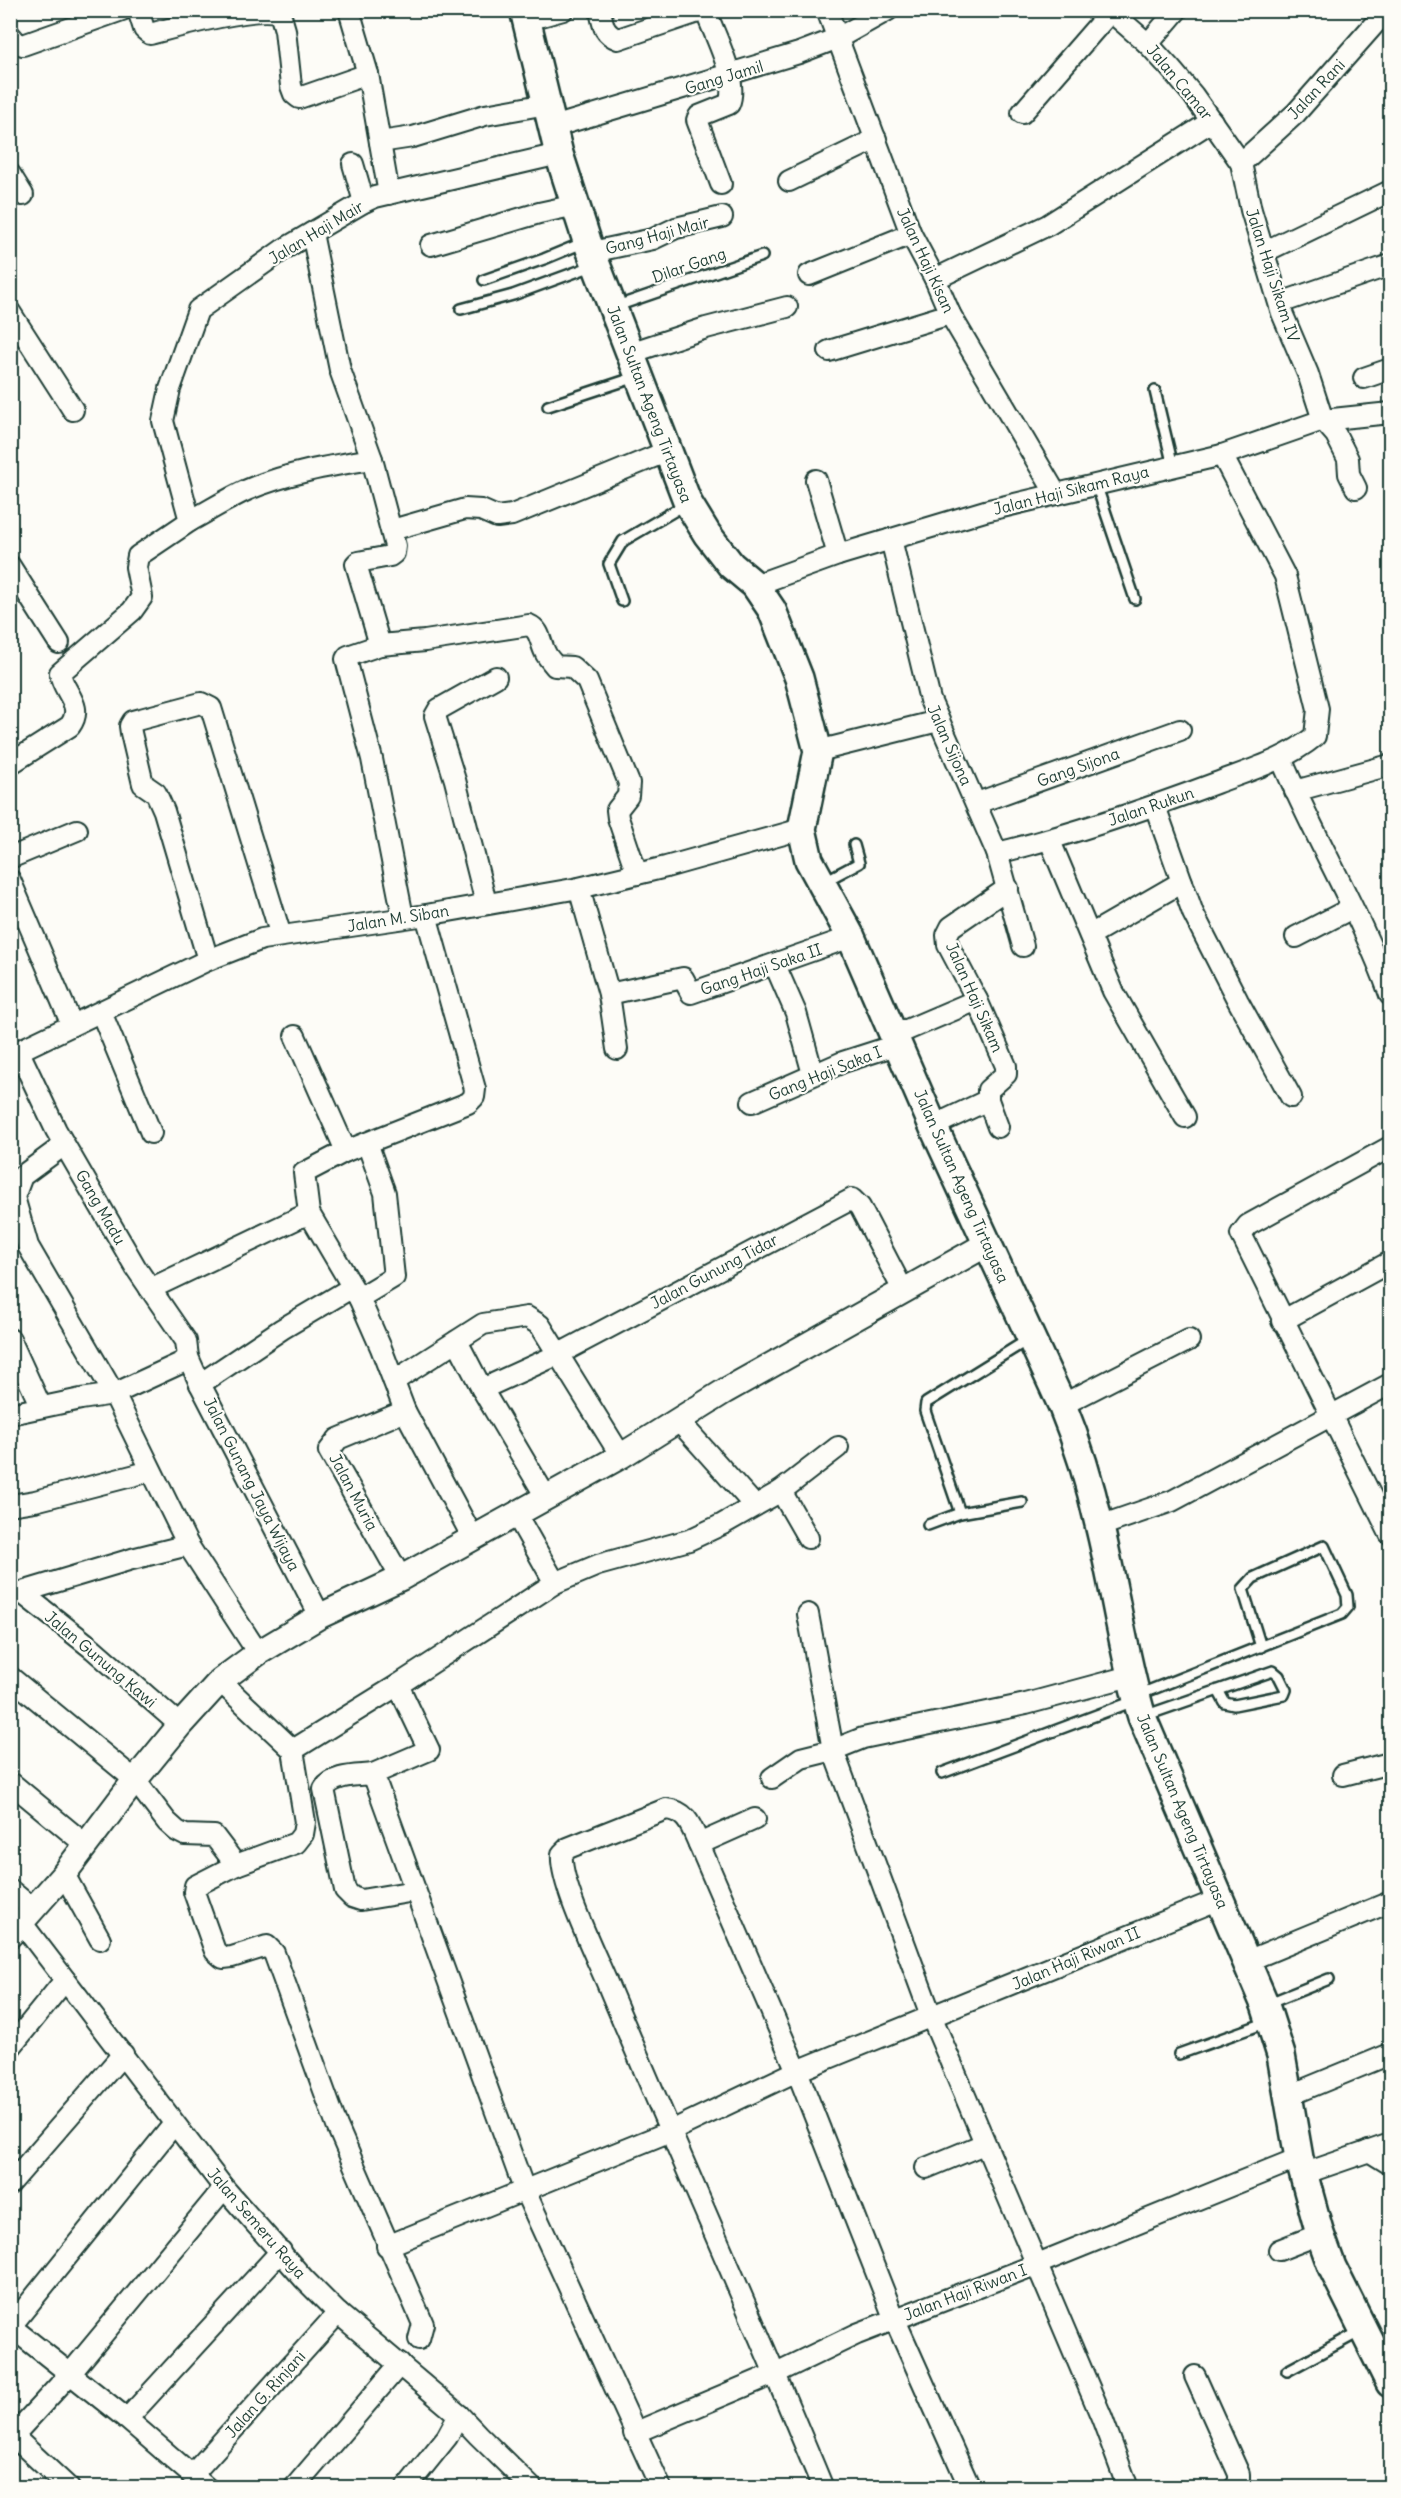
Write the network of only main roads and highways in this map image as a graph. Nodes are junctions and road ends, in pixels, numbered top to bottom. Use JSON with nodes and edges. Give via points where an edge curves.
{"nodes":[{"id":1,"x":526,"y":15,"type":"edge"},
{"id":2,"x":1376,"y":2340,"type":"edge"},
{"id":3,"x":1390,"y":2383,"type":"edge"}],
"edges":[{"from":1,"to":2,"type":"main road","name":"Jalan Sultan Ageng Tirtayasa","via":[[559,154],[592,252],[619,305],[634,365],[688,503],[731,565],[755,585],[772,610],[799,678],[818,751],[802,829],[809,860],[851,937],[1081,1453],[1136,1697],[1268,2013],[1281,2055],[1301,2166],[1332,2267]]},
{"from":2,"to":3,"type":"main road","name":"Jalan Sultan Ageng Tirtayasa"}]}
